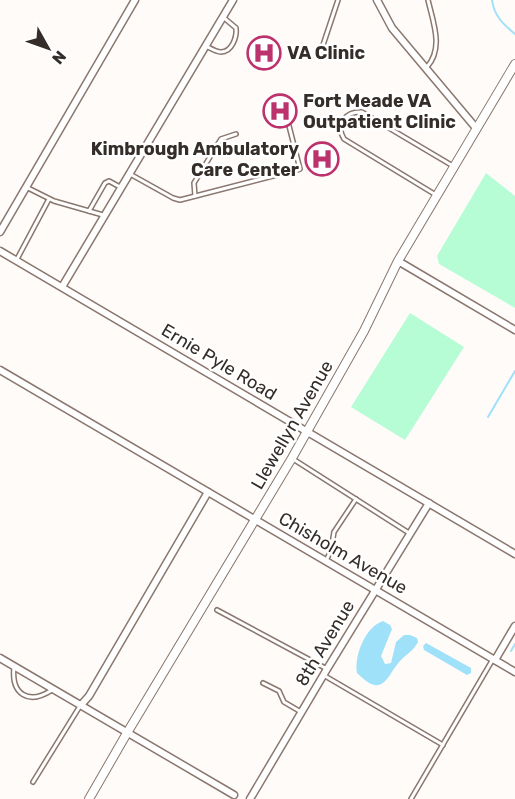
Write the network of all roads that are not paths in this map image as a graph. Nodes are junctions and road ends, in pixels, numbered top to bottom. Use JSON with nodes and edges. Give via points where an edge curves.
{"nodes":[{"id":1,"x":135,"y":0,"type":"edge"},
{"id":2,"x":233,"y":0,"type":"edge"},
{"id":3,"x":338,"y":0,"type":"edge"},
{"id":4,"x":377,"y":0,"type":"edge"},
{"id":5,"x":428,"y":0,"type":"edge"},
{"id":6,"x":223,"y":17,"type":"junction"},
{"id":7,"x":206,"y":46,"type":"junction"},
{"id":8,"x":321,"y":51,"type":"dead end"},
{"id":9,"x":515,"y":64,"type":"edge"},
{"id":10,"x":426,"y":68,"type":"junction"},
{"id":11,"x":287,"y":118,"type":"dead end"},
{"id":12,"x":476,"y":128,"type":"junction"},
{"id":13,"x":236,"y":134,"type":"dead end"},
{"id":14,"x":453,"y":166,"type":"junction"},
{"id":15,"x":130,"y":174,"type":"junction"},
{"id":16,"x":26,"y":187,"type":"junction"},
{"id":17,"x":122,"y":188,"type":"junction"},
{"id":18,"x":436,"y":195,"type":"junction"},
{"id":19,"x":195,"y":196,"type":"junction"},
{"id":20,"x":49,"y":199,"type":"junction"},
{"id":21,"x":89,"y":211,"type":"junction"},
{"id":22,"x":105,"y":216,"type":"junction"},
{"id":23,"x":0,"y":232,"type":"edge"},
{"id":24,"x":0,"y":251,"type":"edge"},
{"id":25,"x":16,"y":261,"type":"junction"},
{"id":26,"x":398,"y":261,"type":"junction"},
{"id":27,"x":62,"y":287,"type":"junction"},
{"id":28,"x":515,"y":330,"type":"edge"},
{"id":29,"x":0,"y":370,"type":"edge"},
{"id":30,"x":306,"y":432,"type":"junction"},
{"id":31,"x":291,"y":458,"type":"junction"},
{"id":32,"x":208,"y":492,"type":"junction"},
{"id":33,"x":356,"y":499,"type":"junction"},
{"id":34,"x":429,"y":503,"type":"junction"},
{"id":35,"x":254,"y":519,"type":"junction"},
{"id":36,"x":410,"y":533,"type":"junction"},
{"id":37,"x":515,"y":554,"type":"edge"},
{"id":38,"x":326,"y":561,"type":"junction"},
{"id":39,"x":375,"y":590,"type":"junction"},
{"id":40,"x":217,"y":610,"type":"dead end"},
{"id":41,"x":515,"y":626,"type":"edge"},
{"id":42,"x":0,"y":657,"type":"edge"},
{"id":43,"x":494,"y":660,"type":"junction"},
{"id":44,"x":14,"y":666,"type":"junction"},
{"id":45,"x":325,"y":672,"type":"junction"},
{"id":46,"x":515,"y":672,"type":"edge"},
{"id":47,"x":263,"y":683,"type":"dead end"},
{"id":48,"x":53,"y":688,"type":"junction"},
{"id":49,"x":81,"y":705,"type":"junction"},
{"id":50,"x":301,"y":712,"type":"junction"},
{"id":51,"x":127,"y":733,"type":"junction"},
{"id":52,"x":443,"y":745,"type":"junction"},
{"id":53,"x":33,"y":782,"type":"dead end"},
{"id":54,"x":234,"y":795,"type":"dead end"},
{"id":55,"x":89,"y":799,"type":"edge"},
{"id":56,"x":250,"y":799,"type":"edge"},
{"id":57,"x":411,"y":799,"type":"edge"}],
"edges":[{"from":1,"to":16,"type":"street"},
{"from":2,"to":6,"type":"street"},
{"from":3,"to":8,"type":"lane"},
{"from":4,"to":10,"type":"street","via":[[392,28]]},
{"from":5,"to":10,"type":"lane","via":[[436,37],[434,58]]},
{"from":6,"to":7,"type":"street"},
{"from":6,"to":7,"type":"lane","via":[[236,28],[232,44],[221,52]]},
{"from":7,"to":15,"type":"street"},
{"from":9,"to":12,"type":"street","name":"Llewellyn Avenue"},
{"from":10,"to":12,"type":"street"},
{"from":11,"to":19,"type":"lane","via":[[300,169]]},
{"from":12,"to":14,"type":"street","name":"Llewellyn Avenue"},
{"from":13,"to":19,"type":"lane","via":[[220,139],[194,183]]},
{"from":14,"to":18,"type":"street","name":"Llewellyn Avenue"},
{"from":14,"to":18,"type":"lane","via":[[362,112],[354,112],[343,120],[340,127],[344,139]]},
{"from":15,"to":17,"type":"street"},
{"from":15,"to":19,"type":"lane","via":[[173,198]]},
{"from":16,"to":20,"type":"lane"},
{"from":16,"to":23,"type":"street"},
{"from":17,"to":21,"type":"lane","via":[[109,181],[105,183]]},
{"from":17,"to":22,"type":"street"},
{"from":18,"to":26,"type":"street","name":"Llewellyn Avenue"},
{"from":20,"to":21,"type":"lane"},
{"from":20,"to":25,"type":"lane"},
{"from":21,"to":22,"type":"lane"},
{"from":22,"to":27,"type":"street"},
{"from":24,"to":25,"type":"street","name":"Ernie Pyle Road"},
{"from":25,"to":27,"type":"street","name":"Ernie Pyle Road"},
{"from":26,"to":28,"type":"street"},
{"from":26,"to":30,"type":"street","name":"Llewellyn Avenue","via":[[364,331]]},
{"from":27,"to":30,"type":"street","name":"Ernie Pyle Road"},
{"from":29,"to":32,"type":"street","name":"Chisholm Avenue"},
{"from":30,"to":31,"type":"street","name":"Llewellyn Avenue"},
{"from":30,"to":34,"type":"street","name":"Ernie Pyle Road"},
{"from":31,"to":33,"type":"lane"},
{"from":31,"to":35,"type":"street","name":"Llewellyn Avenue"},
{"from":32,"to":35,"type":"street","name":"Chisholm Avenue"},
{"from":32,"to":49,"type":"street"},
{"from":33,"to":36,"type":"lane"},
{"from":33,"to":38,"type":"lane","via":[[334,532]]},
{"from":34,"to":36,"type":"street","name":"8th Avenue"},
{"from":34,"to":37,"type":"street","name":"Ernie Pyle Road"},
{"from":35,"to":38,"type":"street","name":"Chisholm Avenue"},
{"from":35,"to":51,"type":"street","name":"Llewellyn Avenue"},
{"from":36,"to":39,"type":"street","name":"8th Avenue"},
{"from":38,"to":39,"type":"street","name":"Chisholm Avenue"},
{"from":39,"to":43,"type":"street","name":"Chisholm Avenue"},
{"from":39,"to":45,"type":"street","name":"8th Avenue"},
{"from":40,"to":45,"type":"lane"},
{"from":41,"to":43,"type":"street"},
{"from":42,"to":44,"type":"street"},
{"from":43,"to":46,"type":"street","name":"Chisholm Avenue"},
{"from":43,"to":52,"type":"lane"},
{"from":44,"to":48,"type":"street"},
{"from":44,"to":48,"type":"lane","via":[[14,682],[24,695],[36,697]]},
{"from":45,"to":50,"type":"street","name":"8th Avenue"},
{"from":45,"to":52,"type":"lane"},
{"from":47,"to":50,"type":"lane","via":[[279,691],[284,702]]},
{"from":48,"to":49,"type":"street"},
{"from":49,"to":51,"type":"street"},
{"from":49,"to":53,"type":"lane"},
{"from":50,"to":56,"type":"street","name":"8th Avenue"},
{"from":51,"to":54,"type":"street"},
{"from":51,"to":55,"type":"street","name":"Llewellyn Avenue"},
{"from":52,"to":57,"type":"lane"}]}
